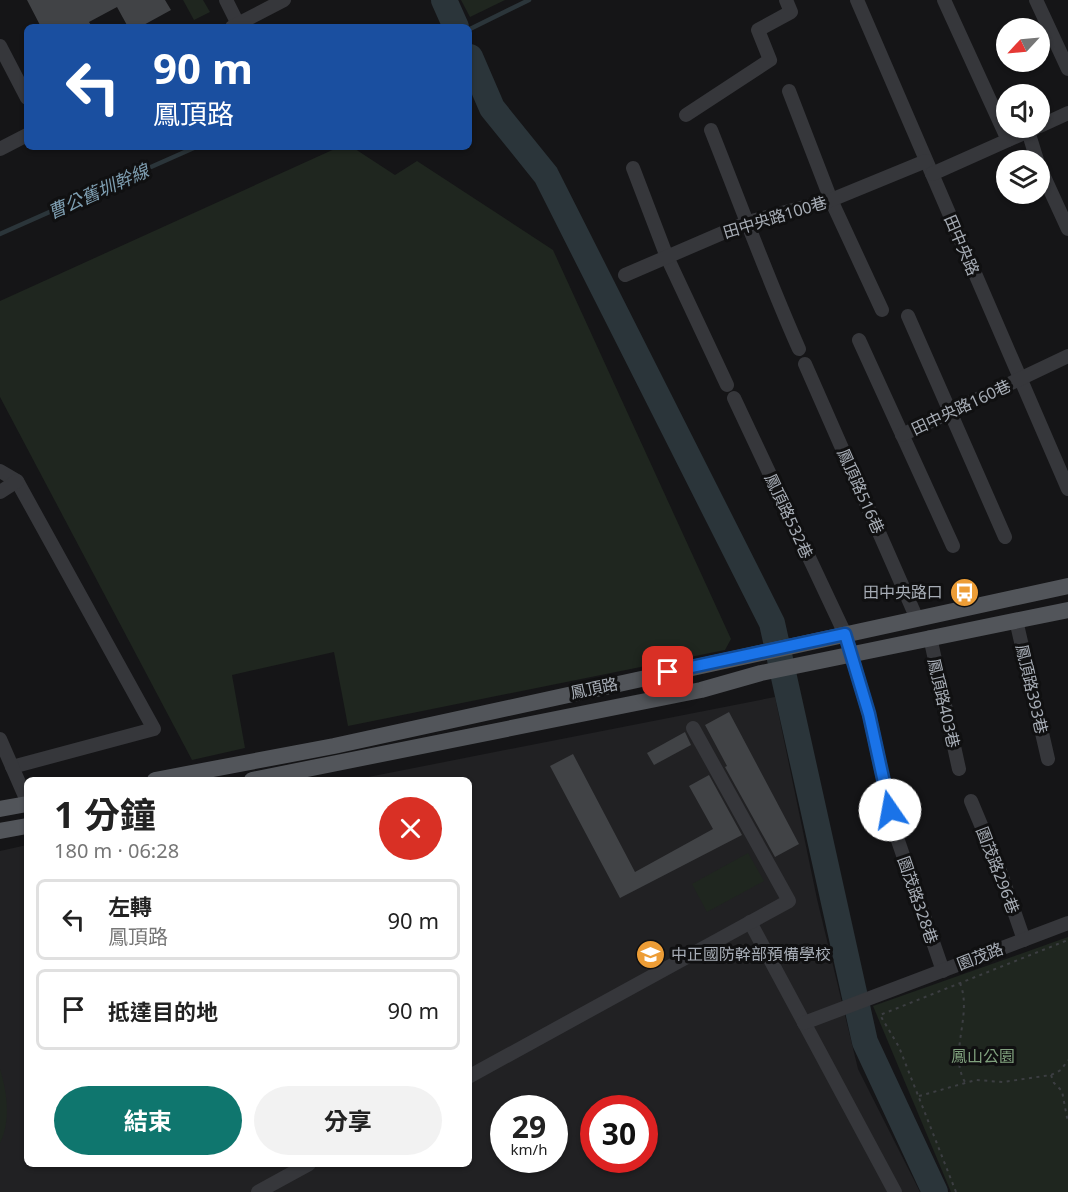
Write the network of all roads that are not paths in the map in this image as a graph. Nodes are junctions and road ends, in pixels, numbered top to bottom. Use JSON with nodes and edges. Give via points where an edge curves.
{"nodes":[{"id":1,"x":226,"y":0,"type":"edge"},
{"id":2,"x":284,"y":0,"type":"edge"},
{"id":3,"x":786,"y":0,"type":"edge"},
{"id":4,"x":857,"y":0,"type":"edge"},
{"id":5,"x":944,"y":0,"type":"edge"},
{"id":6,"x":1036,"y":0,"type":"edge"},
{"id":7,"x":235,"y":24,"type":"edge"},
{"id":8,"x":237,"y":24,"type":"edge"},
{"id":9,"x":0,"y":46,"type":"edge"},
{"id":10,"x":1068,"y":69,"type":"edge"},
{"id":11,"x":789,"y":91,"type":"dead end"},
{"id":12,"x":24,"y":92,"type":"edge"},
{"id":13,"x":1068,"y":113,"type":"edge"},
{"id":14,"x":686,"y":115,"type":"dead end"},
{"id":15,"x":1050,"y":121,"type":"edge"},
{"id":16,"x":711,"y":130,"type":"dead end"},
{"id":17,"x":24,"y":137,"type":"edge"},
{"id":18,"x":1012,"y":138,"type":"edge"},
{"id":19,"x":1008,"y":140,"type":"junction"},
{"id":20,"x":0,"y":149,"type":"edge"},
{"id":21,"x":929,"y":167,"type":"junction"},
{"id":22,"x":633,"y":168,"type":"dead end"},
{"id":23,"x":1050,"y":190,"type":"edge"},
{"id":24,"x":831,"y":200,"type":"junction"},
{"id":25,"x":748,"y":222,"type":"junction"},
{"id":26,"x":1068,"y":230,"type":"edge"},
{"id":27,"x":667,"y":257,"type":"junction"},
{"id":28,"x":625,"y":275,"type":"dead end"},
{"id":29,"x":882,"y":310,"type":"dead end"},
{"id":30,"x":908,"y":316,"type":"dead end"},
{"id":31,"x":859,"y":340,"type":"dead end"},
{"id":32,"x":799,"y":350,"type":"dead end"},
{"id":33,"x":1068,"y":356,"type":"edge"},
{"id":34,"x":805,"y":364,"type":"dead end"},
{"id":35,"x":1019,"y":379,"type":"junction"},
{"id":36,"x":727,"y":385,"type":"dead end"},
{"id":37,"x":734,"y":398,"type":"dead end"},
{"id":38,"x":950,"y":412,"type":"junction"},
{"id":39,"x":902,"y":435,"type":"junction"},
{"id":40,"x":0,"y":471,"type":"edge"},
{"id":41,"x":18,"y":481,"type":"junction"},
{"id":42,"x":1068,"y":489,"type":"edge"},
{"id":43,"x":0,"y":492,"type":"edge"},
{"id":44,"x":1005,"y":537,"type":"dead end"},
{"id":45,"x":953,"y":546,"type":"dead end"},
{"id":46,"x":1068,"y":586,"type":"edge"},
{"id":47,"x":1068,"y":610,"type":"edge"},
{"id":48,"x":917,"y":619,"type":"junction"},
{"id":49,"x":1016,"y":620,"type":"junction"},
{"id":50,"x":845,"y":634,"type":"junction"},
{"id":51,"x":930,"y":637,"type":"junction"},
{"id":52,"x":850,"y":654,"type":"junction"},
{"id":53,"x":693,"y":728,"type":"dead end"},
{"id":54,"x":0,"y":739,"type":"edge"},
{"id":55,"x":1048,"y":759,"type":"dead end"},
{"id":56,"x":12,"y":767,"type":"junction"},
{"id":57,"x":959,"y":769,"type":"dead end"},
{"id":58,"x":170,"y":777,"type":"edge"},
{"id":59,"x":267,"y":777,"type":"edge"},
{"id":60,"x":24,"y":796,"type":"edge"},
{"id":61,"x":971,"y":801,"type":"dead end"},
{"id":62,"x":24,"y":804,"type":"edge"},
{"id":63,"x":0,"y":809,"type":"edge"},
{"id":64,"x":890,"y":810,"type":"dead end"},
{"id":65,"x":24,"y":827,"type":"edge"},
{"id":66,"x":894,"y":829,"type":"dead end"},
{"id":67,"x":0,"y":831,"type":"edge"},
{"id":68,"x":750,"y":922,"type":"junction"},
{"id":69,"x":1068,"y":923,"type":"edge"},
{"id":70,"x":1024,"y":940,"type":"junction"},
{"id":71,"x":943,"y":971,"type":"junction"},
{"id":72,"x":804,"y":1023,"type":"junction"},
{"id":73,"x":472,"y":1075,"type":"edge"},
{"id":74,"x":304,"y":1167,"type":"edge"},
{"id":75,"x":258,"y":1192,"type":"edge"},
{"id":76,"x":895,"y":1192,"type":"edge"}],
"edges":[{"from":1,"to":7,"type":"street"},
{"from":2,"to":8,"type":"street"},
{"from":3,"to":14,"type":"street","via":[[791,12],[758,30],[770,60]]},
{"from":4,"to":21,"type":"street","name":"田中央路"},
{"from":5,"to":19,"type":"street"},
{"from":6,"to":10,"type":"street"},
{"from":9,"to":12,"type":"street"},
{"from":11,"to":24,"type":"street"},
{"from":13,"to":15,"type":"street","name":"田中央路100巷"},
{"from":16,"to":25,"type":"street"},
{"from":17,"to":20,"type":"street"},
{"from":18,"to":19,"type":"street","name":"田中央路100巷"},
{"from":19,"to":21,"type":"street","name":"田中央路100巷"},
{"from":21,"to":24,"type":"street","name":"田中央路100巷"},
{"from":21,"to":35,"type":"street","name":"田中央路"},
{"from":22,"to":27,"type":"street"},
{"from":23,"to":26,"type":"street"},
{"from":24,"to":25,"type":"street","name":"田中央路100巷"},
{"from":24,"to":29,"type":"street"},
{"from":25,"to":27,"type":"street","name":"田中央路100巷"},
{"from":25,"to":32,"type":"street"},
{"from":27,"to":28,"type":"street","name":"田中央路100巷"},
{"from":27,"to":36,"type":"street"},
{"from":30,"to":38,"type":"street"},
{"from":31,"to":39,"type":"street"},
{"from":33,"to":35,"type":"street","name":"田中央路160巷"},
{"from":34,"to":48,"type":"street","name":"鳳頂路516巷"},
{"from":35,"to":38,"type":"street","name":"田中央路160巷"},
{"from":35,"to":42,"type":"street","name":"田中央路"},
{"from":37,"to":50,"type":"street","name":"鳳頂路532巷"},
{"from":38,"to":39,"type":"street","name":"田中央路160巷"},
{"from":38,"to":44,"type":"street"},
{"from":39,"to":45,"type":"street"},
{"from":40,"to":41,"type":"street"},
{"from":41,"to":43,"type":"street"},
{"from":41,"to":56,"type":"street","via":[[154,729]]},
{"from":46,"to":48,"type":"main road","name":"鳳頂路"},
{"from":47,"to":49,"type":"main road","name":"鳳頂路"},
{"from":48,"to":50,"type":"main road","name":"鳳頂路"},
{"from":49,"to":51,"type":"main road","name":"鳳頂路"},
{"from":49,"to":55,"type":"street","name":"鳳頂路393巷"},
{"from":50,"to":52,"type":"street","name":"鳳頂路532巷"},
{"from":50,"to":58,"type":"main road","name":"鳳頂路","via":[[334,746]]},
{"from":51,"to":52,"type":"main road","name":"鳳頂路"},
{"from":51,"to":57,"type":"street","name":"鳳頂路403巷"},
{"from":52,"to":59,"type":"main road","name":"鳳頂路","via":[[701,690]]},
{"from":52,"to":64,"type":"street","name":"鳳頂路532巷","via":[[869,714]]},
{"from":53,"to":68,"type":"street","via":[[789,900]]},
{"from":54,"to":56,"type":"street"},
{"from":56,"to":60,"type":"street"},
{"from":61,"to":70,"type":"street","name":"園茂路296巷"},
{"from":62,"to":63,"type":"main road"},
{"from":65,"to":67,"type":"main road"},
{"from":66,"to":71,"type":"street","name":"園茂路328巷"},
{"from":68,"to":72,"type":"street"},
{"from":68,"to":73,"type":"street"},
{"from":69,"to":70,"type":"street","name":"園茂路"},
{"from":70,"to":71,"type":"street","name":"園茂路"},
{"from":71,"to":72,"type":"street","name":"園茂路"},
{"from":72,"to":76,"type":"street"},
{"from":74,"to":75,"type":"street"}]}
